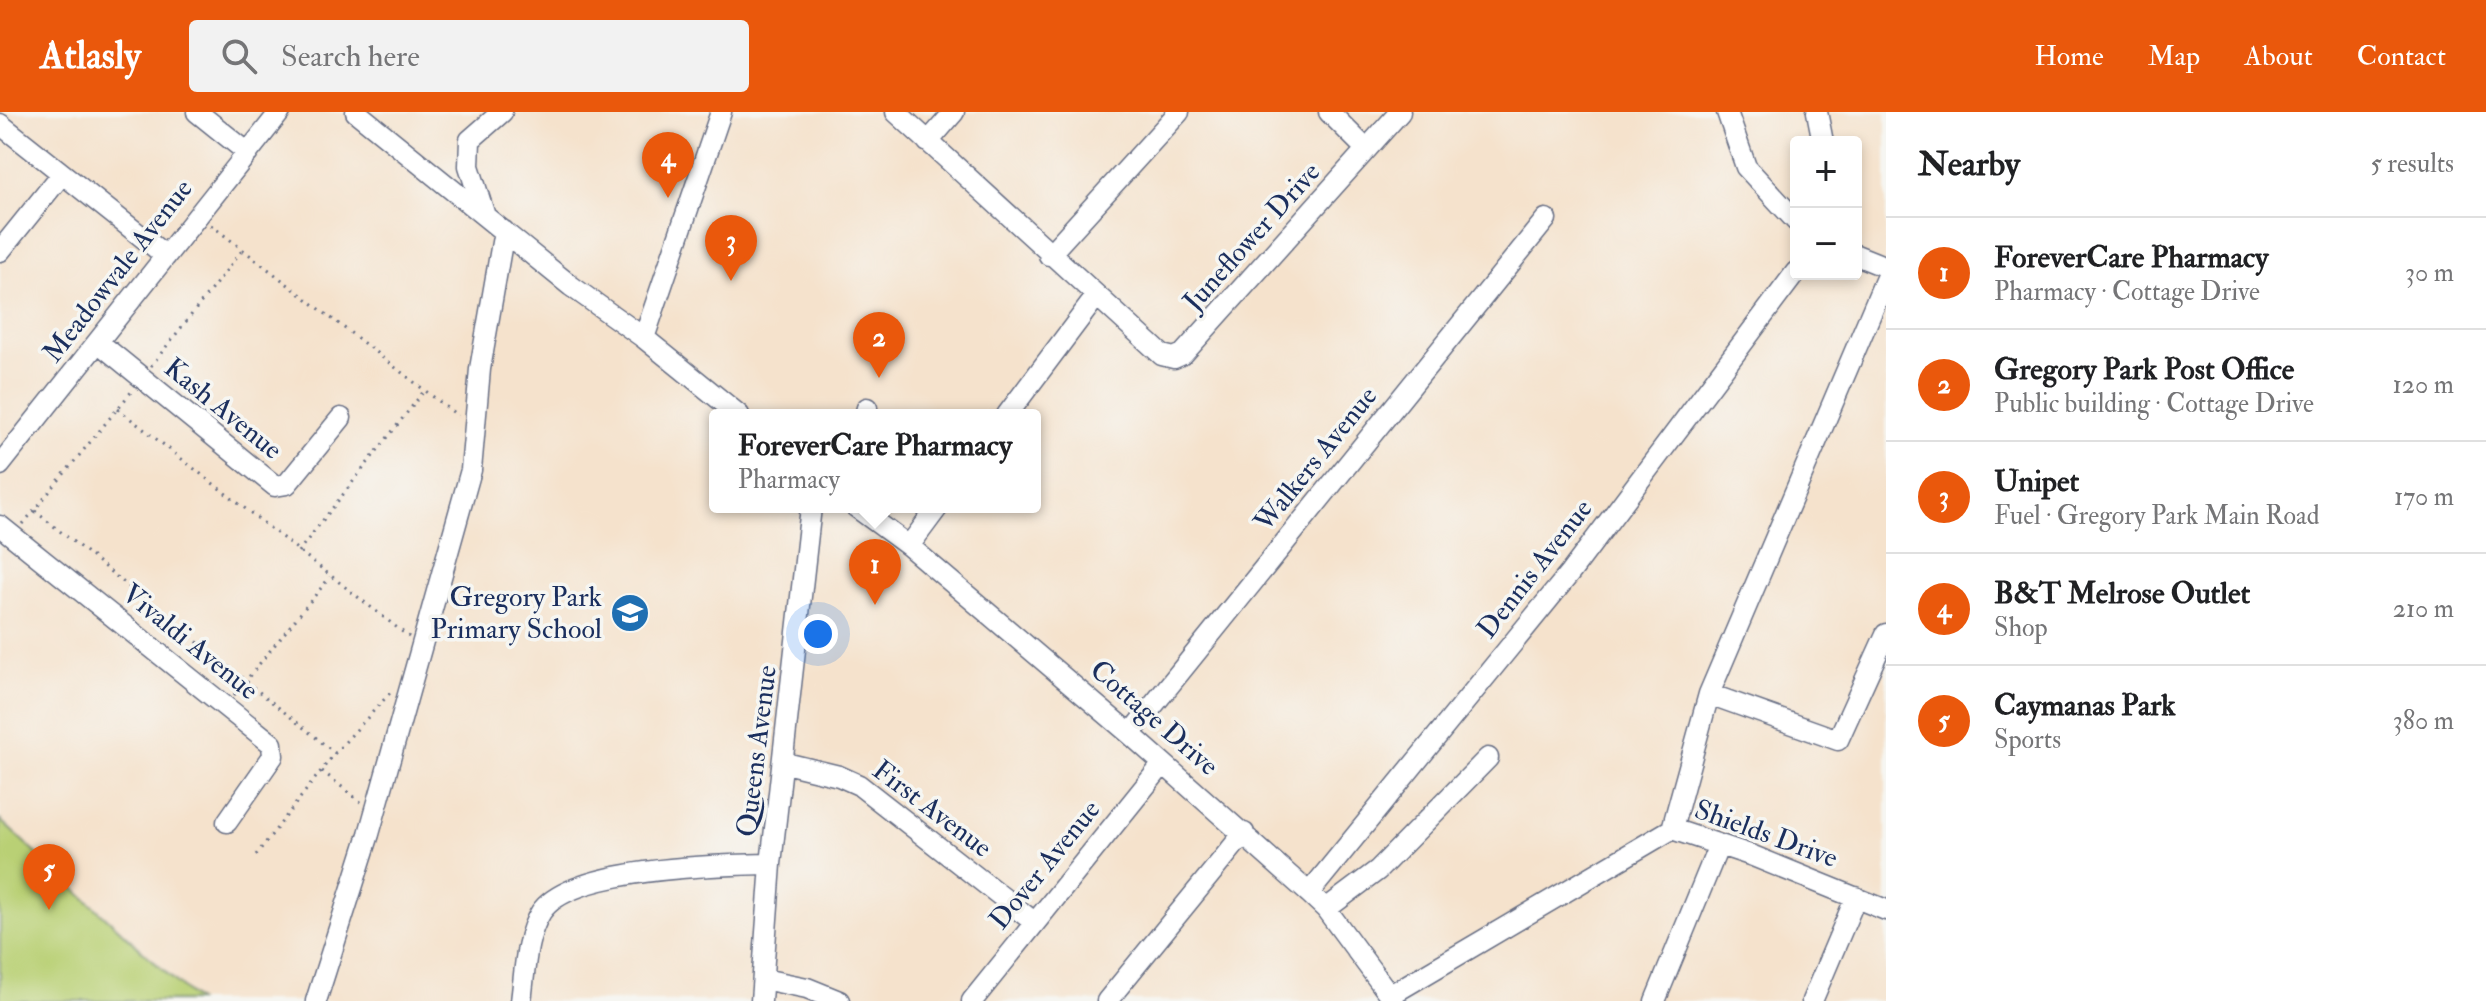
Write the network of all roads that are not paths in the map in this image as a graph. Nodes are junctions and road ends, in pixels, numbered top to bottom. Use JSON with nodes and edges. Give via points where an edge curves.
{"nodes":[{"id":1,"x":197,"y":112,"type":"edge"},
{"id":2,"x":280,"y":112,"type":"edge"},
{"id":3,"x":356,"y":112,"type":"edge"},
{"id":4,"x":502,"y":112,"type":"edge"},
{"id":5,"x":721,"y":112,"type":"edge"},
{"id":6,"x":896,"y":112,"type":"edge"},
{"id":7,"x":954,"y":112,"type":"edge"},
{"id":8,"x":1179,"y":112,"type":"edge"},
{"id":9,"x":1400,"y":112,"type":"edge"},
{"id":10,"x":1727,"y":112,"type":"edge"},
{"id":11,"x":1817,"y":112,"type":"edge"},
{"id":12,"x":1343,"y":116,"type":"edge"},
{"id":13,"x":0,"y":124,"type":"edge"},
{"id":14,"x":1822,"y":136,"type":"edge"},
{"id":15,"x":928,"y":142,"type":"junction"},
{"id":16,"x":1366,"y":149,"type":"junction"},
{"id":17,"x":248,"y":153,"type":"junction"},
{"id":18,"x":62,"y":174,"type":"junction"},
{"id":19,"x":1790,"y":215,"type":"edge"},
{"id":20,"x":485,"y":216,"type":"junction"},
{"id":21,"x":1546,"y":219,"type":"dead end"},
{"id":22,"x":504,"y":231,"type":"junction"},
{"id":23,"x":0,"y":251,"type":"edge"},
{"id":24,"x":1049,"y":255,"type":"junction"},
{"id":25,"x":166,"y":256,"type":"junction"},
{"id":26,"x":1862,"y":257,"type":"edge"},
{"id":27,"x":1886,"y":267,"type":"edge"},
{"id":28,"x":1886,"y":278,"type":"edge"},
{"id":29,"x":1790,"y":280,"type":"edge"},
{"id":30,"x":1095,"y":298,"type":"junction"},
{"id":31,"x":644,"y":338,"type":"junction"},
{"id":32,"x":98,"y":342,"type":"junction"},
{"id":33,"x":732,"y":409,"type":"edge"},
{"id":34,"x":1012,"y":409,"type":"edge"},
{"id":35,"x":341,"y":418,"type":"dead end"},
{"id":36,"x":0,"y":465,"type":"edge"},
{"id":37,"x":810,"y":513,"type":"edge"},
{"id":38,"x":864,"y":513,"type":"edge"},
{"id":39,"x":934,"y":513,"type":"edge"},
{"id":40,"x":6,"y":531,"type":"edge"},
{"id":41,"x":909,"y":546,"type":"junction"},
{"id":42,"x":1886,"y":634,"type":"edge"},
{"id":43,"x":1709,"y":694,"type":"junction"},
{"id":44,"x":1130,"y":734,"type":"junction"},
{"id":45,"x":1488,"y":758,"type":"dead end"},
{"id":46,"x":785,"y":763,"type":"junction"},
{"id":47,"x":1163,"y":764,"type":"junction"},
{"id":48,"x":227,"y":822,"type":"dead end"},
{"id":49,"x":1672,"y":829,"type":"junction"},
{"id":50,"x":1244,"y":833,"type":"junction"},
{"id":51,"x":1719,"y":845,"type":"junction"},
{"id":52,"x":771,"y":864,"type":"junction"},
{"id":53,"x":1309,"y":893,"type":"junction"},
{"id":54,"x":1856,"y":897,"type":"junction"},
{"id":55,"x":1326,"y":909,"type":"junction"},
{"id":56,"x":1886,"y":910,"type":"edge"},
{"id":57,"x":1034,"y":922,"type":"junction"},
{"id":58,"x":763,"y":979,"type":"junction"},
{"id":59,"x":1393,"y":998,"type":"edge"},
{"id":60,"x":316,"y":1001,"type":"edge"},
{"id":61,"x":521,"y":1001,"type":"edge"},
{"id":62,"x":761,"y":1001,"type":"edge"},
{"id":63,"x":839,"y":1001,"type":"edge"},
{"id":64,"x":972,"y":1001,"type":"edge"},
{"id":65,"x":1107,"y":1001,"type":"edge"},
{"id":66,"x":1655,"y":1001,"type":"edge"},
{"id":67,"x":1812,"y":1001,"type":"edge"}],
"edges":[{"from":1,"to":17,"type":"street"},
{"from":2,"to":17,"type":"street","name":"Meadowvale Avenue"},
{"from":3,"to":20,"type":"street"},
{"from":4,"to":20,"type":"street","via":[[470,140],[469,166]]},
{"from":5,"to":31,"type":"street"},
{"from":6,"to":15,"type":"street"},
{"from":7,"to":15,"type":"street"},
{"from":8,"to":24,"type":"street"},
{"from":9,"to":16,"type":"street","name":"Juneflower Drive"},
{"from":10,"to":19,"type":"street","via":[[1746,167]]},
{"from":11,"to":14,"type":"street"},
{"from":12,"to":16,"type":"street"},
{"from":13,"to":18,"type":"street"},
{"from":15,"to":24,"type":"street"},
{"from":16,"to":30,"type":"street","name":"Juneflower Drive","via":[[1183,354],[1162,355]]},
{"from":17,"to":25,"type":"street","name":"Meadowvale Avenue"},
{"from":18,"to":23,"type":"street"},
{"from":18,"to":25,"type":"street"},
{"from":20,"to":22,"type":"street"},
{"from":21,"to":44,"type":"street","name":"Walkers Avenue"},
{"from":22,"to":31,"type":"street"},
{"from":22,"to":60,"type":"street","via":[[480,369],[471,470]]},
{"from":24,"to":30,"type":"street"},
{"from":25,"to":32,"type":"street","name":"Meadowvale Avenue"},
{"from":26,"to":27,"type":"street"},
{"from":28,"to":43,"type":"street"},
{"from":29,"to":53,"type":"street","name":"Dennis Avenue","via":[[1570,573]]},
{"from":30,"to":34,"type":"street"},
{"from":31,"to":33,"type":"street"},
{"from":32,"to":35,"type":"street","name":"Kash Avenue","via":[[275,486],[287,484]]},
{"from":32,"to":36,"type":"street","name":"Meadowvale Avenue"},
{"from":37,"to":46,"type":"street","name":"Queens Avenue"},
{"from":38,"to":41,"type":"street","name":"Cottage Drive"},
{"from":39,"to":41,"type":"street"},
{"from":40,"to":48,"type":"street","name":"Vivaldi Avenue","via":[[272,744],[273,756]]},
{"from":41,"to":44,"type":"street","name":"Cottage Drive"},
{"from":42,"to":43,"type":"street","via":[[1838,740]]},
{"from":43,"to":49,"type":"street"},
{"from":44,"to":47,"type":"street","name":"Cottage Drive"},
{"from":45,"to":55,"type":"street","via":[[1378,870]]},
{"from":46,"to":52,"type":"street","name":"Queens Avenue"},
{"from":46,"to":57,"type":"street","name":"First Avenue","via":[[859,785]]},
{"from":47,"to":50,"type":"street","name":"Cottage Drive"},
{"from":47,"to":57,"type":"street","name":"Dover Avenue"},
{"from":49,"to":51,"type":"street","name":"Shields Drive"},
{"from":49,"to":59,"type":"street"},
{"from":50,"to":53,"type":"street","name":"Cottage Drive"},
{"from":50,"to":65,"type":"street"},
{"from":51,"to":54,"type":"street","name":"Shields Drive"},
{"from":51,"to":66,"type":"street"},
{"from":52,"to":58,"type":"street","name":"Queens Avenue"},
{"from":52,"to":61,"type":"street","via":[[677,866],[564,891],[532,927]]},
{"from":53,"to":55,"type":"street","name":"Cottage Drive"},
{"from":54,"to":56,"type":"street","name":"Shields Drive"},
{"from":54,"to":67,"type":"street"},
{"from":55,"to":59,"type":"street","name":"Cottage Drive"},
{"from":57,"to":64,"type":"street","name":"Dover Avenue"},
{"from":58,"to":62,"type":"street","name":"Queens Avenue"},
{"from":58,"to":63,"type":"street"}]}
